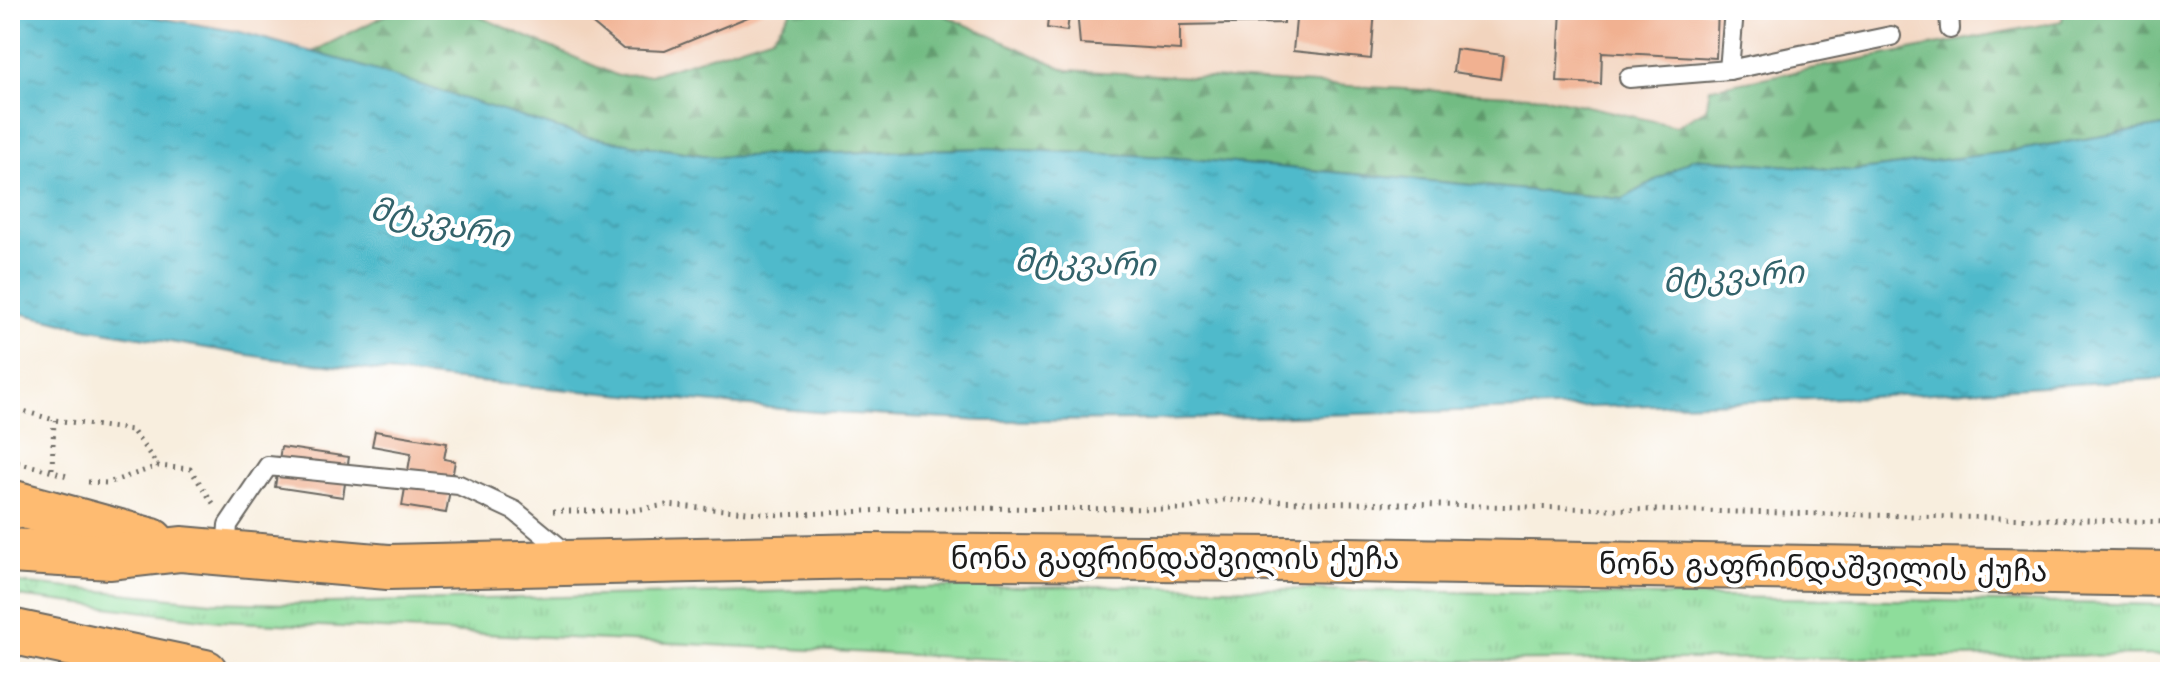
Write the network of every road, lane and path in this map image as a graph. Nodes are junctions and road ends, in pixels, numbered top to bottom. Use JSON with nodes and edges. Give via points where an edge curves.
{"nodes":[{"id":1,"x":1734,"y":10,"type":"edge"},
{"id":2,"x":1891,"y":36,"type":"dead end"},
{"id":3,"x":1729,"y":70,"type":"junction"},
{"id":4,"x":1629,"y":78,"type":"dead end"},
{"id":5,"x":10,"y":407,"type":"edge"},
{"id":6,"x":54,"y":420,"type":"junction"},
{"id":7,"x":10,"y":460,"type":"edge"},
{"id":8,"x":158,"y":466,"type":"junction"},
{"id":9,"x":52,"y":469,"type":"junction"},
{"id":10,"x":10,"y":502,"type":"edge"},
{"id":11,"x":515,"y":511,"type":"junction"},
{"id":12,"x":2170,"y":522,"type":"edge"},
{"id":13,"x":227,"y":539,"type":"junction"},
{"id":14,"x":181,"y":549,"type":"junction"},
{"id":15,"x":10,"y":551,"type":"edge"},
{"id":16,"x":577,"y":561,"type":"junction"},
{"id":17,"x":2170,"y":574,"type":"edge"},
{"id":18,"x":10,"y":631,"type":"edge"},
{"id":19,"x":205,"y":672,"type":"edge"}],
"edges":[{"from":1,"to":3,"type":"lane"},
{"from":2,"to":3,"type":"lane"},
{"from":3,"to":4,"type":"lane"},
{"from":5,"to":6,"type":"path"},
{"from":6,"to":8,"type":"path","via":[[132,430]]},
{"from":6,"to":9,"type":"path"},
{"from":7,"to":9,"type":"path"},
{"from":8,"to":9,"type":"path","via":[[108,483],[83,481]]},
{"from":8,"to":13,"type":"path","via":[[190,469]]},
{"from":10,"to":14,"type":"main road","name":"ნონა გაფრინდაშვილის ქუჩა"},
{"from":11,"to":12,"type":"path","via":[[628,511],[666,505],[782,515],[929,508],[1187,509],[1224,500]]},
{"from":11,"to":13,"type":"lane","via":[[459,485],[268,466]]},
{"from":11,"to":16,"type":"lane"},
{"from":13,"to":14,"type":"main road","name":"ნონა გაფრინდაშვილის ქუჩა"},
{"from":13,"to":16,"type":"main road","name":"ნონა გაფრინდაშვილის ქუჩა","via":[[388,567]]},
{"from":14,"to":15,"type":"main road","name":"ნონა გაფრინდაშვილის ქუჩა","via":[[111,557]]},
{"from":16,"to":17,"type":"main road","name":"ნონა გაფრინდაშვილის ქუჩა","via":[[867,556],[1274,559]]},
{"from":18,"to":19,"type":"main road"}]}
